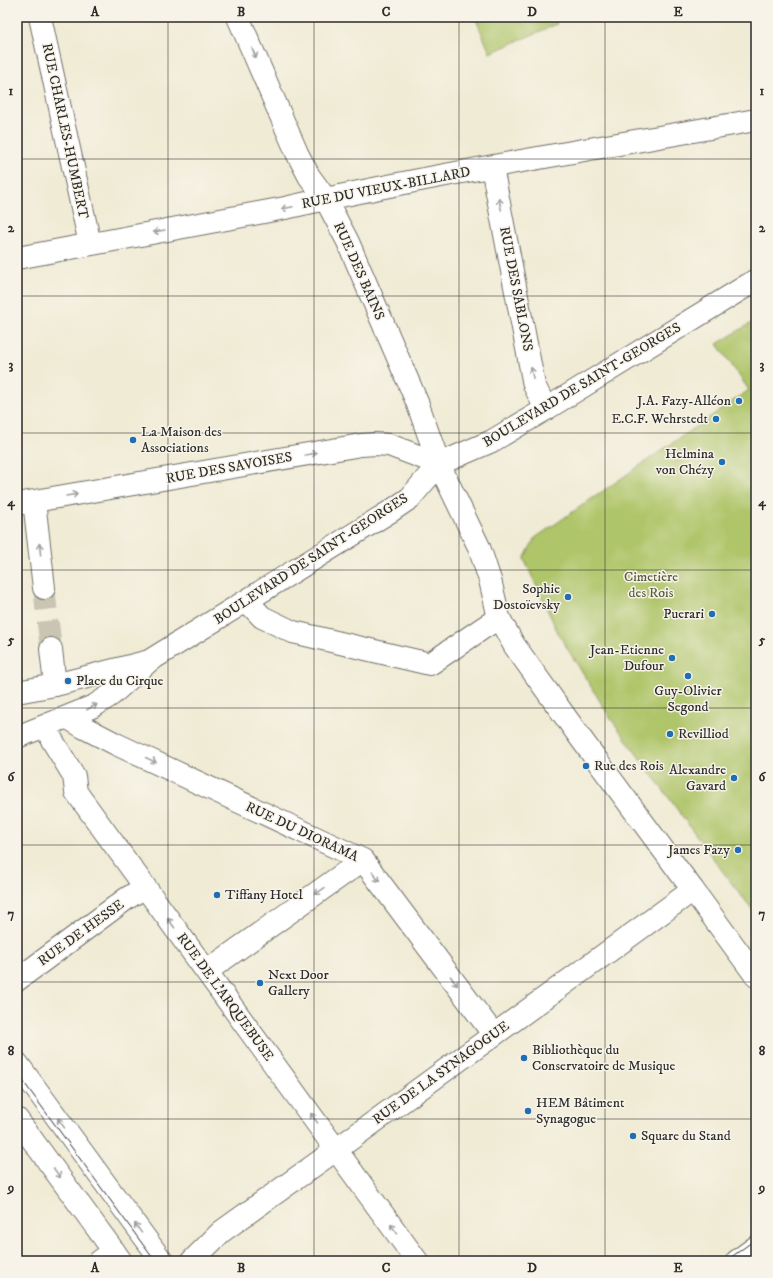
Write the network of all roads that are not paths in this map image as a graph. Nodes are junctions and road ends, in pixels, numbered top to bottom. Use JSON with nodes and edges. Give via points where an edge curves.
{"nodes":[{"id":1,"x":40,"y":17,"type":"edge"},
{"id":2,"x":238,"y":17,"type":"edge"},
{"id":3,"x":756,"y":120,"type":"edge"},
{"id":4,"x":492,"y":167,"type":"junction"},
{"id":5,"x":325,"y":198,"type":"junction"},
{"id":6,"x":90,"y":244,"type":"junction"},
{"id":7,"x":17,"y":258,"type":"edge"},
{"id":8,"x":756,"y":280,"type":"edge"},
{"id":9,"x":546,"y":409,"type":"junction"},
{"id":10,"x":439,"y":464,"type":"junction"},
{"id":11,"x":26,"y":502,"type":"edge"},
{"id":12,"x":44,"y":588,"type":"tunnel mouth"},
{"id":13,"x":247,"y":601,"type":"junction"},
{"id":14,"x":499,"y":618,"type":"junction"},
{"id":15,"x":51,"y":649,"type":"tunnel mouth"},
{"id":16,"x":149,"y":661,"type":"junction"},
{"id":17,"x":55,"y":685,"type":"junction"},
{"id":18,"x":17,"y":692,"type":"edge"},
{"id":19,"x":68,"y":718,"type":"junction"},
{"id":20,"x":46,"y":726,"type":"junction"},
{"id":21,"x":17,"y":737,"type":"edge"},
{"id":22,"x":363,"y":860,"type":"junction"},
{"id":23,"x":145,"y":887,"type":"junction"},
{"id":24,"x":693,"y":890,"type":"junction"},
{"id":25,"x":207,"y":971,"type":"junction"},
{"id":26,"x":756,"y":976,"type":"edge"},
{"id":27,"x":17,"y":980,"type":"edge"},
{"id":28,"x":494,"y":1035,"type":"junction"},
{"id":29,"x":17,"y":1063,"type":"edge"},
{"id":30,"x":17,"y":1119,"type":"edge"},
{"id":31,"x":337,"y":1150,"type":"junction"},
{"id":32,"x":756,"y":1247,"type":"edge"},
{"id":33,"x":112,"y":1258,"type":"edge"},
{"id":34,"x":162,"y":1261,"type":"edge"},
{"id":35,"x":192,"y":1261,"type":"edge"},
{"id":36,"x":417,"y":1261,"type":"edge"},
{"id":37,"x":737,"y":1261,"type":"edge"}],
"edges":[{"from":1,"to":6,"type":"street","name":"RUE CHARLES-HUMBERT"},
{"from":2,"to":5,"type":"street","name":"RUE DES BAINS","one_way":true,"via":[[295,148],[309,176]]},
{"from":3,"to":4,"type":"street","name":"RUE DU VIEUX-BILLARD"},
{"from":4,"to":5,"type":"street","name":"RUE DU VIEUX-BILLARD"},
{"from":9,"to":4,"type":"street","name":"RUE DES SABLONS","one_way":true,"via":[[534,385]]},
{"from":5,"to":6,"type":"street","name":"RUE DU VIEUX-BILLARD","one_way":true,"via":[[285,208]]},
{"from":5,"to":10,"type":"street","name":"RUE DES BAINS","via":[[348,242],[417,402]]},
{"from":6,"to":7,"type":"street","name":"RUE DU VIEUX-BILLARD"},
{"from":8,"to":9,"type":"street","name":"BOULEVARD DE SAINT-GEORGES"},
{"from":9,"to":10,"type":"street","name":"BOULEVARD DE SAINT-GEORGES","via":[[492,441]]},
{"from":11,"to":10,"type":"street","name":"RUE DES SAVOISES","one_way":true,"via":[[361,445],[389,445]]},
{"from":10,"to":13,"type":"street","name":"BOULEVARD DE SAINT-GEORGES","via":[[410,498],[392,511]]},
{"from":10,"to":14,"type":"street","via":[[479,548]]},
{"from":12,"to":11,"type":"street","one_way":true},
{"from":13,"to":14,"type":"street","via":[[262,617],[293,632],[430,664]]},
{"from":13,"to":16,"type":"street","name":"BOULEVARD DE SAINT-GEORGES"},
{"from":14,"to":24,"type":"street","via":[[514,645]]},
{"from":15,"to":17,"type":"street"},
{"from":16,"to":17,"type":"street"},
{"from":19,"to":16,"type":"street","one_way":true,"via":[[111,695]]},
{"from":17,"to":18,"type":"street"},
{"from":19,"to":20,"type":"street"},
{"from":19,"to":22,"type":"street","name":"RUE DU DIORAMA","one_way":true,"via":[[116,744]]},
{"from":20,"to":21,"type":"street"},
{"from":20,"to":23,"type":"street","name":"RUE DE L'ARQUEBUSE","via":[[74,776],[76,792]]},
{"from":22,"to":25,"type":"street","one_way":true},
{"from":22,"to":28,"type":"street","name":"RUE DU DIORAMA","one_way":true},
{"from":25,"to":23,"type":"street","name":"RUE DE L'ARQUEBUSE","one_way":true},
{"from":23,"to":27,"type":"street","name":"RUE DE HESSE"},
{"from":24,"to":26,"type":"street"},
{"from":24,"to":28,"type":"street","name":"RUE DE LA SYNAGOGUE"},
{"from":31,"to":25,"type":"street","name":"RUE DE L'ARQUEBUSE","one_way":true},
{"from":28,"to":31,"type":"street","name":"RUE DE LA SYNAGOGUE"},
{"from":34,"to":29,"type":"street","one_way":true},
{"from":30,"to":33,"type":"street","one_way":true},
{"from":31,"to":35,"type":"street","name":"RUE DE LA SYNAGOGUE","via":[[221,1232]]},
{"from":36,"to":31,"type":"street","name":"RUE DE L'ARQUEBUSE","one_way":true},
{"from":32,"to":37,"type":"street"}]}
